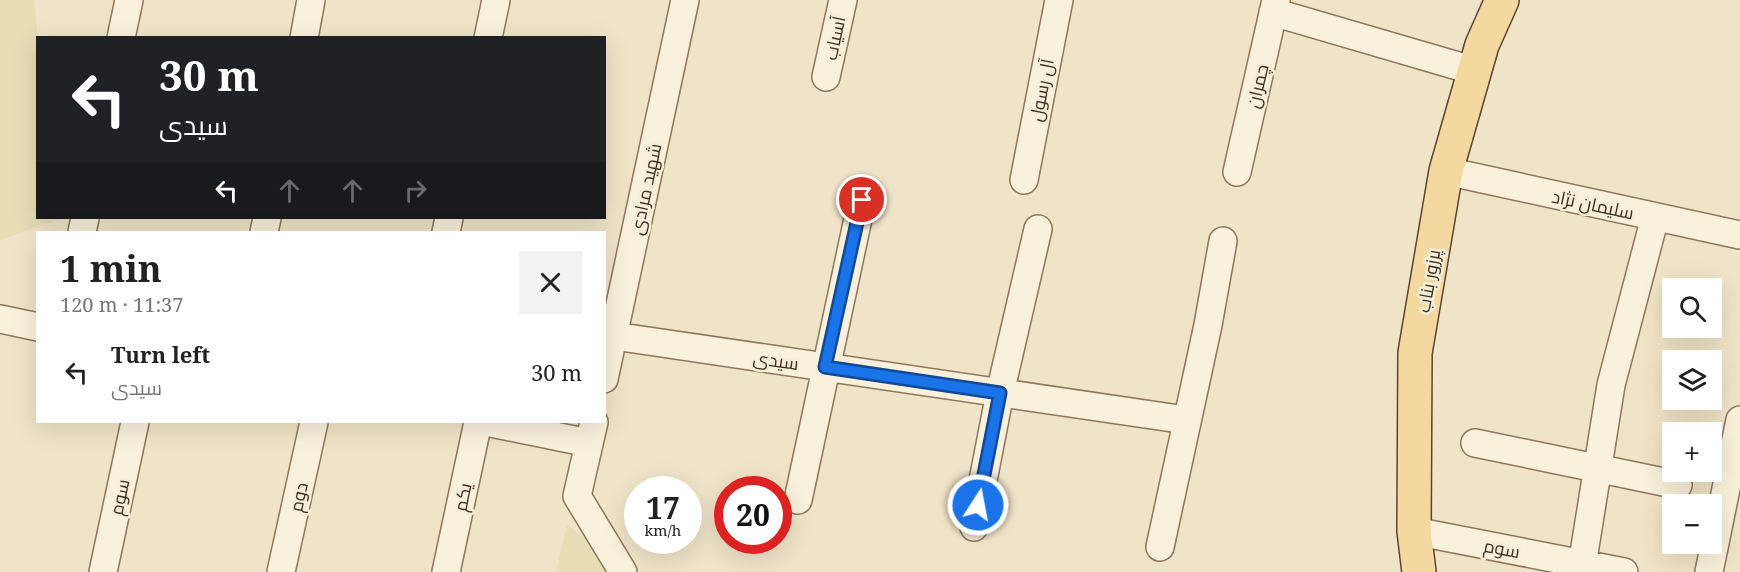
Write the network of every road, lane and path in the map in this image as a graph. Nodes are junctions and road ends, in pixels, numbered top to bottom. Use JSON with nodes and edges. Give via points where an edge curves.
{"nodes":[{"id":1,"x":129,"y":0,"type":"edge"},
{"id":2,"x":311,"y":0,"type":"edge"},
{"id":3,"x":496,"y":0,"type":"edge"},
{"id":4,"x":685,"y":0,"type":"edge"},
{"id":5,"x":843,"y":0,"type":"edge"},
{"id":6,"x":1059,"y":0,"type":"edge"},
{"id":7,"x":1502,"y":0,"type":"edge"},
{"id":8,"x":1274,"y":6,"type":"edge"},
{"id":9,"x":121,"y":36,"type":"edge"},
{"id":10,"x":304,"y":36,"type":"edge"},
{"id":11,"x":488,"y":36,"type":"edge"},
{"id":12,"x":1475,"y":71,"type":"junction"},
{"id":13,"x":826,"y":77,"type":"dead end"},
{"id":14,"x":1446,"y":171,"type":"junction"},
{"id":15,"x":1238,"y":172,"type":"dead end"},
{"id":16,"x":1024,"y":180,"type":"dead end"},
{"id":17,"x":862,"y":200,"type":"dead end"},
{"id":18,"x":1655,"y":217,"type":"junction"},
{"id":19,"x":1038,"y":229,"type":"dead end"},
{"id":20,"x":1740,"y":235,"type":"edge"},
{"id":21,"x":1223,"y":241,"type":"dead end"},
{"id":22,"x":0,"y":319,"type":"edge"},
{"id":23,"x":36,"y":327,"type":"edge"},
{"id":24,"x":615,"y":336,"type":"junction"},
{"id":25,"x":825,"y":367,"type":"junction"},
{"id":26,"x":606,"y":371,"type":"edge"},
{"id":27,"x":1000,"y":393,"type":"junction"},
{"id":28,"x":1186,"y":420,"type":"junction"},
{"id":29,"x":1740,"y":420,"type":"edge"},
{"id":30,"x":135,"y":423,"type":"edge"},
{"id":31,"x":314,"y":423,"type":"edge"},
{"id":32,"x":478,"y":423,"type":"edge"},
{"id":33,"x":497,"y":423,"type":"edge"},
{"id":34,"x":592,"y":432,"type":"edge"},
{"id":35,"x":1474,"y":443,"type":"dead end"},
{"id":36,"x":1596,"y":469,"type":"junction"},
{"id":37,"x":1678,"y":485,"type":"dead end"},
{"id":38,"x":798,"y":500,"type":"dead end"},
{"id":39,"x":974,"y":527,"type":"dead end"},
{"id":40,"x":1414,"y":531,"type":"junction"},
{"id":41,"x":1160,"y":547,"type":"dead end"},
{"id":42,"x":1581,"y":568,"type":"edge"},
{"id":43,"x":103,"y":572,"type":"edge"},
{"id":44,"x":281,"y":572,"type":"edge"},
{"id":45,"x":446,"y":572,"type":"edge"},
{"id":46,"x":623,"y":572,"type":"edge"},
{"id":47,"x":1419,"y":572,"type":"edge"},
{"id":48,"x":1624,"y":572,"type":"edge"},
{"id":49,"x":1709,"y":572,"type":"edge"}],
"edges":[{"from":1,"to":9,"type":"street"},
{"from":2,"to":10,"type":"street"},
{"from":3,"to":11,"type":"street"},
{"from":4,"to":24,"type":"street","name":"شهید مرادی"},
{"from":5,"to":13,"type":"street","name":"آسیاب"},
{"from":6,"to":16,"type":"street","name":"آل رسول"},
{"from":7,"to":12,"type":"main road","name":"پرزور بناب"},
{"from":8,"to":12,"type":"street"},
{"from":8,"to":15,"type":"street","name":"چمران"},
{"from":12,"to":14,"type":"main road","name":"پرزور بناب"},
{"from":14,"to":18,"type":"street","name":"سلیمان نژاد"},
{"from":14,"to":40,"type":"main road","name":"پرزور بناب","via":[[1415,353]]},
{"from":17,"to":25,"type":"street"},
{"from":18,"to":20,"type":"street","name":"سلیمان نژاد"},
{"from":18,"to":36,"type":"street","via":[[1611,385]]},
{"from":19,"to":27,"type":"street"},
{"from":21,"to":28,"type":"street"},
{"from":22,"to":23,"type":"street"},
{"from":24,"to":25,"type":"street","name":"سیدی"},
{"from":24,"to":26,"type":"street","name":"شهید مرادی"},
{"from":25,"to":27,"type":"street","name":"سیدی"},
{"from":25,"to":38,"type":"street"},
{"from":27,"to":28,"type":"street","name":"سیدی"},
{"from":27,"to":39,"type":"street"},
{"from":28,"to":41,"type":"street"},
{"from":29,"to":49,"type":"street"},
{"from":30,"to":43,"type":"street","name":"سوم"},
{"from":31,"to":44,"type":"street","name":"دوم"},
{"from":32,"to":45,"type":"street","name":"یکم"},
{"from":33,"to":34,"type":"street"},
{"from":34,"to":46,"type":"street","via":[[577,496]]},
{"from":35,"to":36,"type":"street"},
{"from":36,"to":37,"type":"street"},
{"from":36,"to":42,"type":"street"},
{"from":40,"to":42,"type":"street","name":"سوم"},
{"from":40,"to":47,"type":"main road","name":"پرزور بناب"},
{"from":42,"to":48,"type":"street","name":"سوم"}]}
